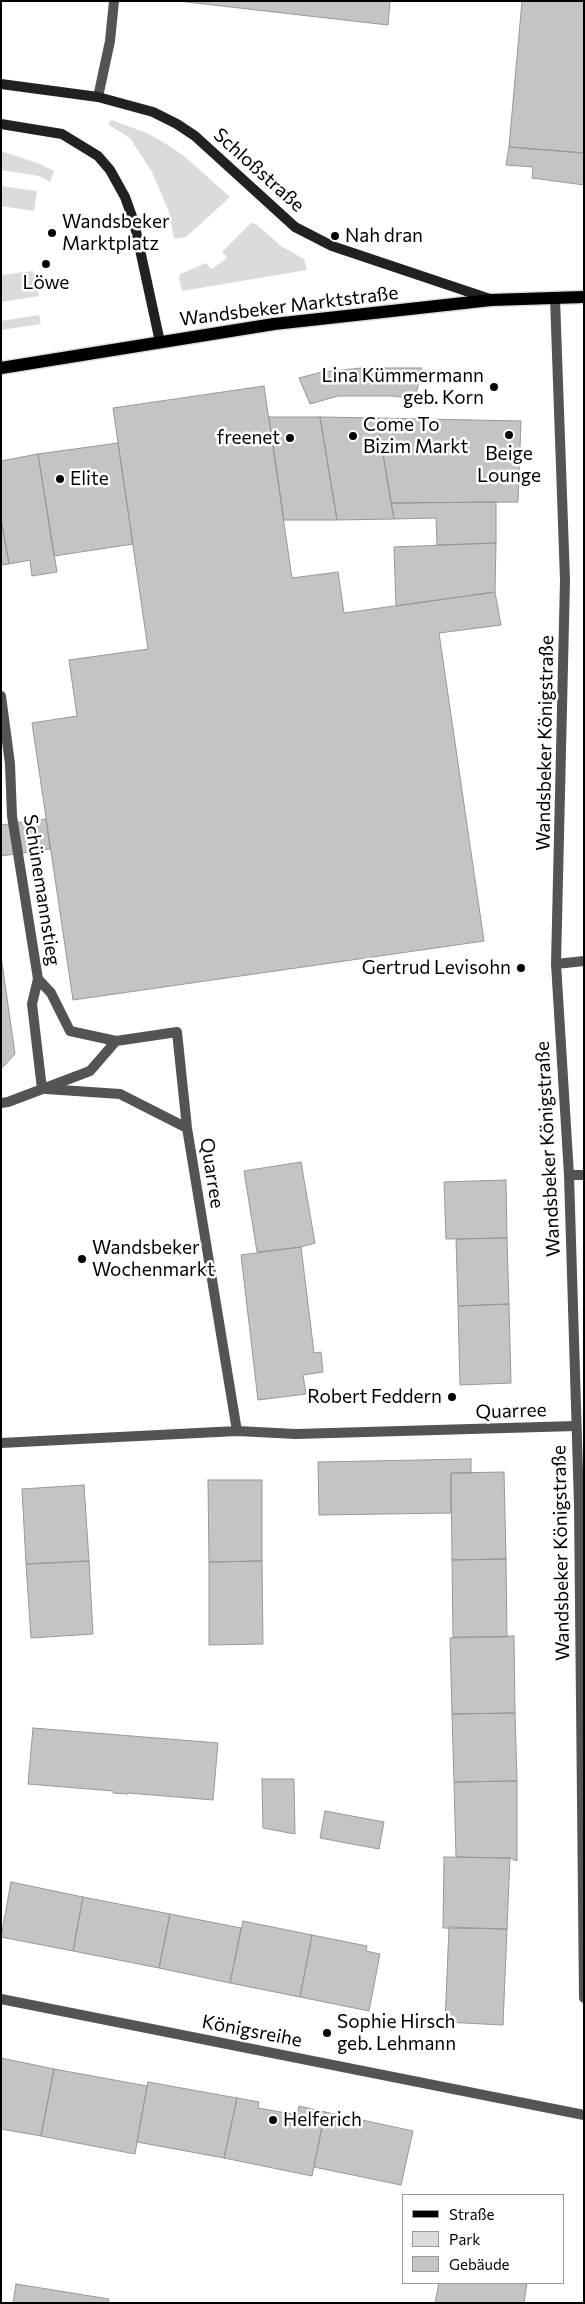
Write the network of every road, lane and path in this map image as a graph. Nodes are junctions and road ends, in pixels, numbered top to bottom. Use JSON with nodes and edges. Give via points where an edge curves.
{"nodes":[{"id":1,"x":114,"y":1,"type":"edge"},
{"id":2,"x":1,"y":84,"type":"edge"},
{"id":3,"x":98,"y":97,"type":"junction"},
{"id":4,"x":1,"y":124,"type":"edge"},
{"id":5,"x":584,"y":297,"type":"edge"},
{"id":6,"x":555,"y":298,"type":"junction"},
{"id":7,"x":491,"y":300,"type":"junction"},
{"id":8,"x":160,"y":342,"type":"junction"},
{"id":9,"x":1,"y":368,"type":"edge"},
{"id":10,"x":1,"y":696,"type":"edge"},
{"id":11,"x":584,"y":961,"type":"edge"},
{"id":12,"x":556,"y":964,"type":"junction"},
{"id":13,"x":38,"y":979,"type":"junction"},
{"id":14,"x":116,"y":1041,"type":"junction"},
{"id":15,"x":42,"y":1089,"type":"junction"},
{"id":16,"x":1,"y":1103,"type":"edge"},
{"id":17,"x":187,"y":1128,"type":"junction"},
{"id":18,"x":568,"y":1175,"type":"junction"},
{"id":19,"x":584,"y":1175,"type":"edge"},
{"id":20,"x":576,"y":1426,"type":"junction"},
{"id":21,"x":237,"y":1431,"type":"junction"},
{"id":22,"x":1,"y":1443,"type":"edge"},
{"id":23,"x":581,"y":1505,"type":"edge"},
{"id":24,"x":584,"y":1998,"type":"edge"},
{"id":25,"x":1,"y":1999,"type":"edge"},
{"id":26,"x":584,"y":2115,"type":"edge"}],
"edges":[{"from":1,"to":3,"type":"street","via":[[110,41]]},
{"from":2,"to":3,"type":"main road","name":"Schloßstraße"},
{"from":3,"to":7,"type":"main road","name":"Schloßstraße","via":[[153,112],[177,124],[202,142],[295,227],[332,246]]},
{"from":4,"to":8,"type":"main road","via":[[62,134],[98,156],[110,170],[134,222]]},
{"from":5,"to":6,"type":"main road","name":"Wandsbeker Marktstraße"},
{"from":6,"to":7,"type":"main road","name":"Wandsbeker Marktstraße"},
{"from":6,"to":12,"type":"street","name":"Wandsbeker Königstraße","via":[[565,580]]},
{"from":7,"to":8,"type":"main road","name":"Wandsbeker Marktstraße","via":[[274,324]]},
{"from":8,"to":9,"type":"main road","name":"Wandsbeker Marktstraße"},
{"from":10,"to":13,"type":"street","name":"Schünemannstieg","via":[[10,764],[12,816]]},
{"from":11,"to":12,"type":"street"},
{"from":12,"to":18,"type":"street","name":"Wandsbeker Königstraße"},
{"from":13,"to":14,"type":"street","name":"Quarree","via":[[51,993],[70,1032]]},
{"from":13,"to":15,"type":"street","name":"Schünemannstieg","via":[[32,1004]]},
{"from":14,"to":15,"type":"street","name":"Quarree","via":[[90,1071]]},
{"from":14,"to":17,"type":"street","name":"Quarree","via":[[177,1032]]},
{"from":15,"to":16,"type":"street","name":"Quarree"},
{"from":15,"to":17,"type":"street","name":"Quarree","via":[[120,1094]]},
{"from":17,"to":21,"type":"street","name":"Quarree"},
{"from":18,"to":19,"type":"street"},
{"from":18,"to":20,"type":"street","name":"Wandsbeker Königstraße"},
{"from":20,"to":21,"type":"street","name":"Quarree","via":[[296,1434]]},
{"from":20,"to":23,"type":"street","name":"Wandsbeker Königstraße"},
{"from":21,"to":22,"type":"street","name":"Quarree"},
{"from":23,"to":24,"type":"street","name":"Wandsbeker Königstraße"},
{"from":25,"to":26,"type":"street","name":"Königsreihe"}]}
